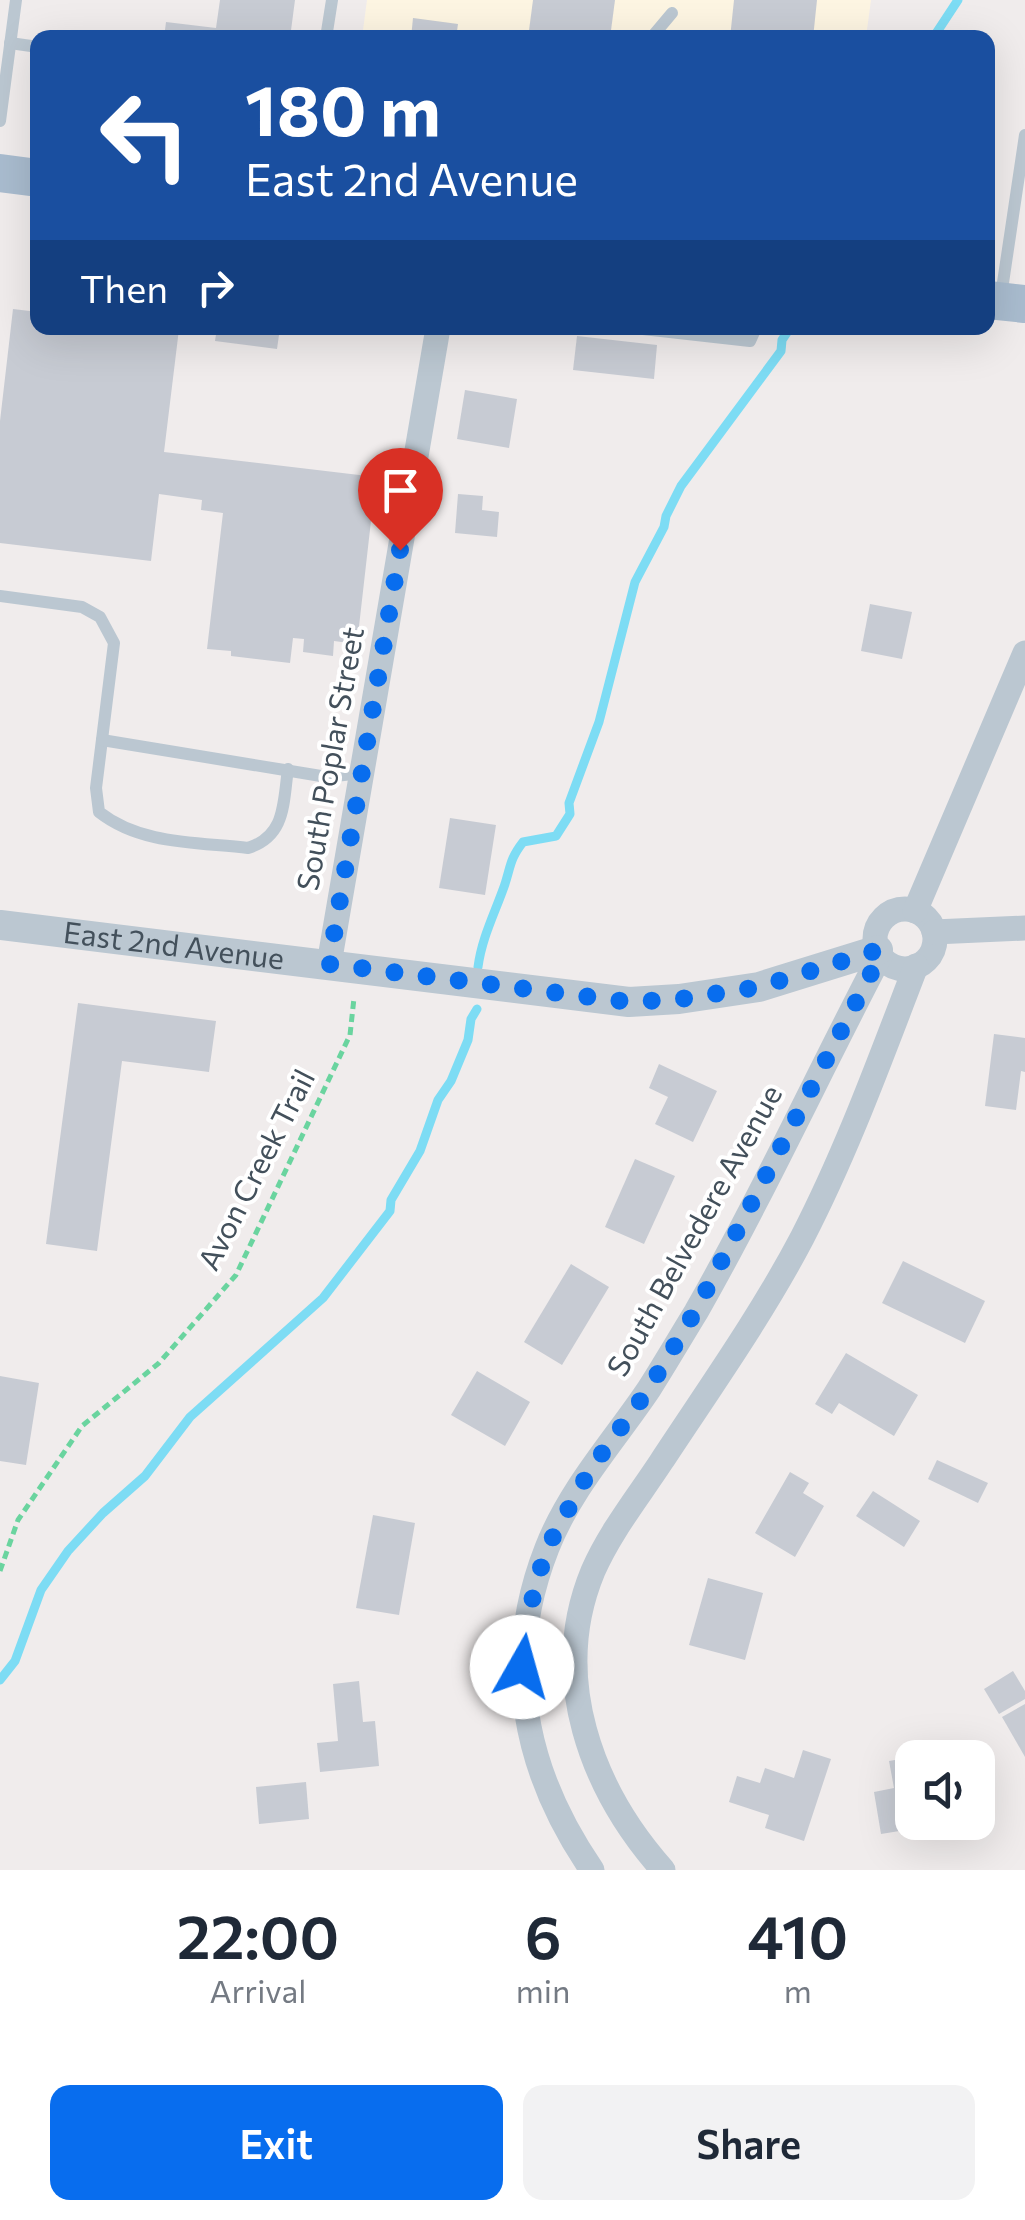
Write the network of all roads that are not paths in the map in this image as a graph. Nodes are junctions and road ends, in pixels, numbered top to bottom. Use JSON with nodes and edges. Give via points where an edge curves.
{"nodes":[{"id":1,"x":16,"y":0,"type":"edge"},
{"id":2,"x":332,"y":0,"type":"edge"},
{"id":3,"x":672,"y":13,"type":"dead end"},
{"id":4,"x":327,"y":30,"type":"edge"},
{"id":5,"x":658,"y":30,"type":"edge"},
{"id":6,"x":10,"y":44,"type":"junction"},
{"id":7,"x":30,"y":47,"type":"edge"},
{"id":8,"x":3,"y":76,"type":"edge"},
{"id":9,"x":0,"y":121,"type":"edge"},
{"id":10,"x":1025,"y":135,"type":"edge"},
{"id":11,"x":0,"y":173,"type":"edge"},
{"id":12,"x":30,"y":177,"type":"edge"},
{"id":13,"x":1020,"y":195,"type":"edge"},
{"id":14,"x":1004,"y":302,"type":"edge"},
{"id":15,"x":437,"y":335,"type":"edge"},
{"id":16,"x":694,"y":335,"type":"edge"},
{"id":17,"x":752,"y":335,"type":"edge"},
{"id":18,"x":0,"y":596,"type":"edge"},
{"id":19,"x":1025,"y":652,"type":"edge"},
{"id":20,"x":102,"y":740,"type":"junction"},
{"id":21,"x":288,"y":769,"type":"junction"},
{"id":22,"x":362,"y":772,"type":"junction"},
{"id":23,"x":915,"y":911,"type":"junction"},
{"id":24,"x":0,"y":926,"type":"edge"},
{"id":25,"x":1025,"y":928,"type":"edge"},
{"id":26,"x":934,"y":932,"type":"junction"},
{"id":27,"x":879,"y":953,"type":"junction"},
{"id":28,"x":329,"y":964,"type":"junction"},
{"id":29,"x":916,"y":966,"type":"junction"},
{"id":30,"x":592,"y":1870,"type":"edge"},
{"id":31,"x":663,"y":1870,"type":"edge"}],
"edges":[{"from":1,"to":6,"type":"lane"},
{"from":2,"to":4,"type":"lane"},
{"from":3,"to":5,"type":"lane"},
{"from":6,"to":7,"type":"lane"},
{"from":6,"to":8,"type":"lane"},
{"from":8,"to":9,"type":"lane"},
{"from":10,"to":13,"type":"lane"},
{"from":11,"to":12,"type":"main road"},
{"from":13,"to":14,"type":"lane"},
{"from":15,"to":22,"type":"street","name":"South Poplar Street"},
{"from":16,"to":17,"type":"lane"},
{"from":18,"to":20,"type":"lane","via":[[82,607],[100,617],[114,643]]},
{"from":19,"to":23,"type":"street"},
{"from":20,"to":21,"type":"lane"},
{"from":20,"to":21,"type":"lane","via":[[98,812],[137,836],[248,848],[266,842],[282,810]]},
{"from":21,"to":22,"type":"lane","via":[[327,776]]},
{"from":22,"to":28,"type":"street","name":"South Poplar Street"},
{"from":23,"to":26,"type":"street"},
{"from":23,"to":27,"type":"street","via":[[896,910],[881,921]]},
{"from":24,"to":28,"type":"street","name":"East 2nd Avenue"},
{"from":25,"to":26,"type":"street"},
{"from":26,"to":29,"type":"street","via":[[929,956]]},
{"from":27,"to":28,"type":"street","name":"East 2nd Avenue","via":[[759,987],[630,1002]]},
{"from":27,"to":29,"type":"street","via":[[897,967]]},
{"from":27,"to":30,"type":"street","name":"South Belvedere Avenue","via":[[696,1310],[590,1470],[538,1574],[522,1667],[526,1713],[547,1791]]},
{"from":29,"to":31,"type":"street","via":[[802,1238],[593,1572],[580,1619],[576,1696],[594,1767]]}]}
